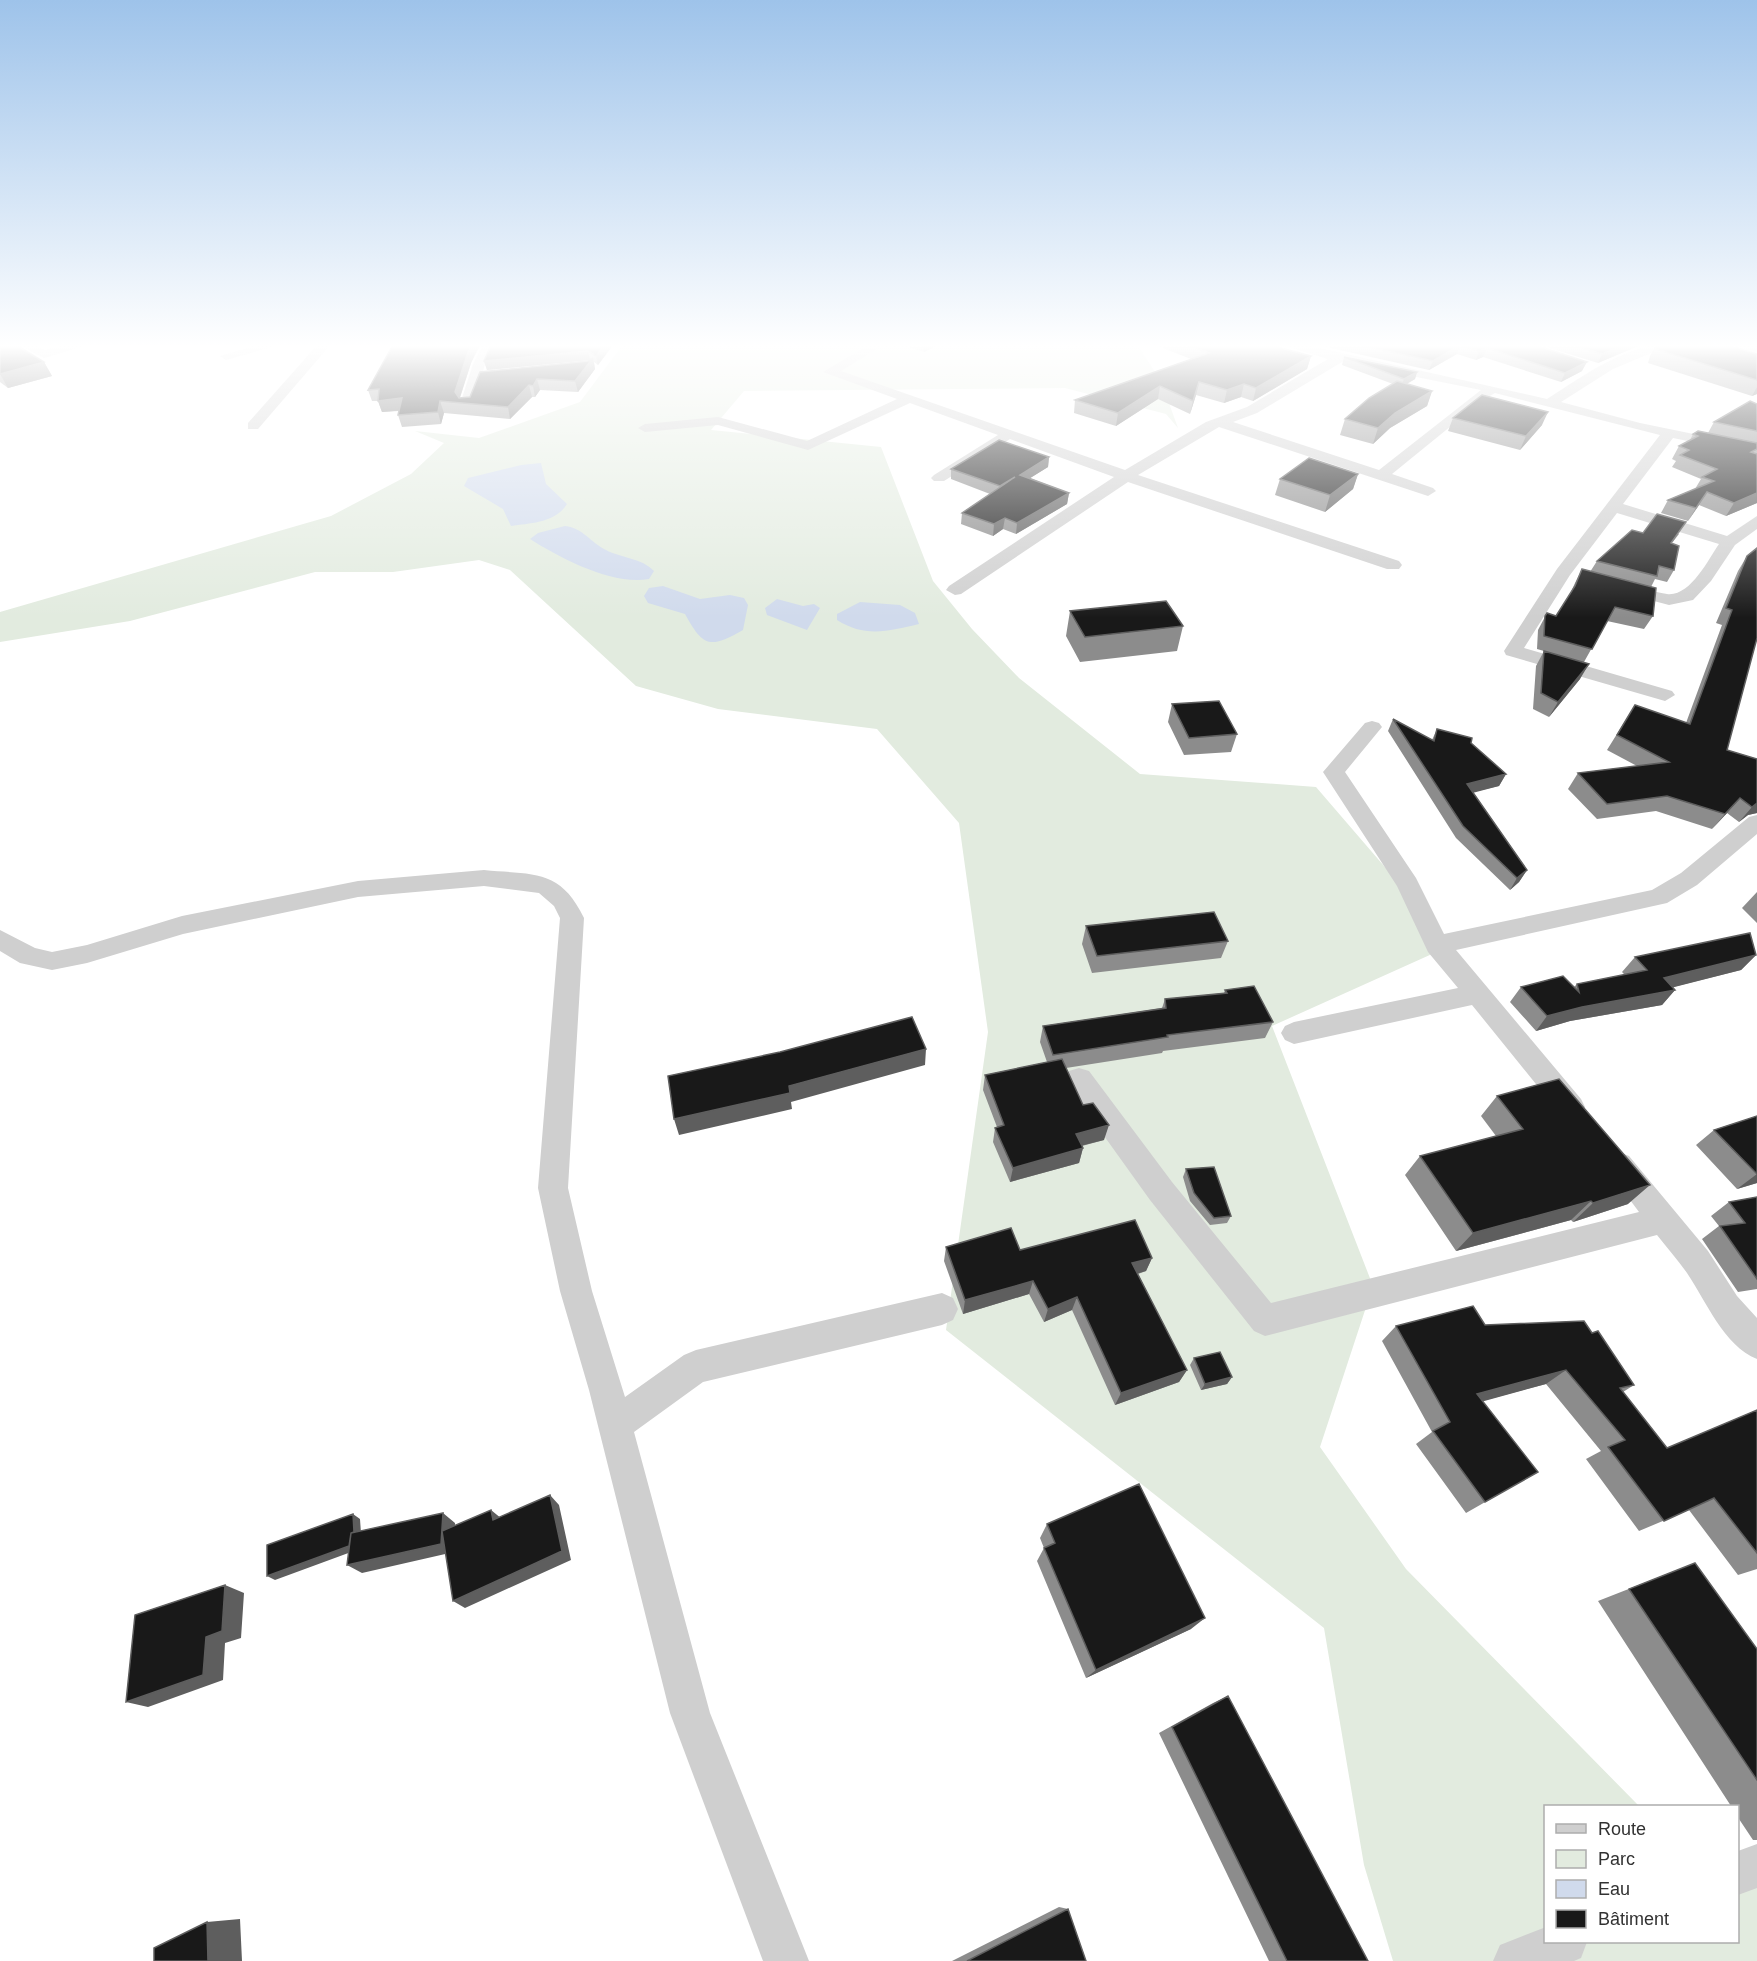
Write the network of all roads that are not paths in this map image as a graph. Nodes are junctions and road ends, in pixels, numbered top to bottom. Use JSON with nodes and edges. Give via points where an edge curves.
{"nodes":[{"id":1,"x":1009,"y":434,"type":"edge"},
{"id":2,"x":767,"y":435,"type":"edge"},
{"id":3,"x":832,"y":435,"type":"edge"},
{"id":4,"x":1010,"y":435,"type":"edge"},
{"id":5,"x":1197,"y":435,"type":"edge"},
{"id":6,"x":1256,"y":435,"type":"edge"},
{"id":7,"x":1431,"y":435,"type":"edge"},
{"id":8,"x":1667,"y":435,"type":"edge"},
{"id":9,"x":1681,"y":435,"type":"edge"},
{"id":10,"x":1757,"y":451,"type":"edge"},
{"id":11,"x":1126,"y":476,"type":"junction"},
{"id":12,"x":1380,"y":476,"type":"junction"},
{"id":13,"x":939,"y":478,"type":"dead end"},
{"id":14,"x":1428,"y":492,"type":"dead end"},
{"id":15,"x":1612,"y":506,"type":"junction"},
{"id":16,"x":1757,"y":521,"type":"edge"},
{"id":17,"x":1729,"y":542,"type":"junction"},
{"id":18,"x":1393,"y":565,"type":"dead end"},
{"id":19,"x":1563,"y":573,"type":"junction"},
{"id":20,"x":1586,"y":578,"type":"edge"},
{"id":21,"x":1609,"y":584,"type":"edge"},
{"id":22,"x":955,"y":590,"type":"dead end"},
{"id":23,"x":1665,"y":695,"type":"dead end"},
{"id":24,"x":1372,"y":727,"type":"dead end"},
{"id":25,"x":1757,"y":822,"type":"edge"},
{"id":26,"x":0,"y":939,"type":"edge"},
{"id":27,"x":1437,"y":945,"type":"junction"},
{"id":28,"x":1476,"y":994,"type":"junction"},
{"id":29,"x":1294,"y":1033,"type":"dead end"},
{"id":30,"x":1078,"y":1079,"type":"dead end"},
{"id":31,"x":1663,"y":1220,"type":"junction"},
{"id":32,"x":942,"y":1309,"type":"dead end"},
{"id":33,"x":1757,"y":1342,"type":"edge"},
{"id":34,"x":614,"y":1425,"type":"junction"},
{"id":35,"x":1757,"y":1866,"type":"edge"},
{"id":36,"x":1739,"y":1873,"type":"edge"},
{"id":37,"x":1560,"y":1943,"type":"edge"},
{"id":38,"x":786,"y":1961,"type":"edge"},
{"id":39,"x":1516,"y":1961,"type":"edge"}],
"edges":[{"from":1,"to":13,"type":"street"},
{"from":2,"to":3,"type":"street","via":[[808,446]]},
{"from":4,"to":11,"type":"street"},
{"from":5,"to":11,"type":"street"},
{"from":6,"to":12,"type":"street"},
{"from":7,"to":12,"type":"street"},
{"from":8,"to":15,"type":"street"},
{"from":9,"to":10,"type":"street"},
{"from":11,"to":18,"type":"street"},
{"from":11,"to":22,"type":"street"},
{"from":12,"to":14,"type":"street"},
{"from":15,"to":17,"type":"street"},
{"from":15,"to":19,"type":"street"},
{"from":16,"to":17,"type":"street"},
{"from":17,"to":21,"type":"street","via":[[1706,577],[1679,599],[1669,600]]},
{"from":19,"to":20,"type":"street"},
{"from":19,"to":23,"type":"street","via":[[1513,651]]},
{"from":24,"to":27,"type":"street","via":[[1334,772],[1407,884]]},
{"from":25,"to":27,"type":"street","via":[[1689,879],[1659,897]]},
{"from":26,"to":34,"type":"street","via":[[29,956],[52,961],[182,925],[358,889],[484,878],[545,885],[564,901],[572,918],[553,1188],[576,1291]]},
{"from":27,"to":28,"type":"street"},
{"from":28,"to":29,"type":"street"},
{"from":28,"to":31,"type":"street"},
{"from":30,"to":31,"type":"street","via":[[1161,1191],[1265,1320]]},
{"from":31,"to":33,"type":"street","via":[[1697,1261],[1726,1307]]},
{"from":32,"to":34,"type":"street","via":[[696,1367]]},
{"from":34,"to":38,"type":"street","via":[[690,1713]]},
{"from":35,"to":36,"type":"street"},
{"from":37,"to":39,"type":"street"}]}
